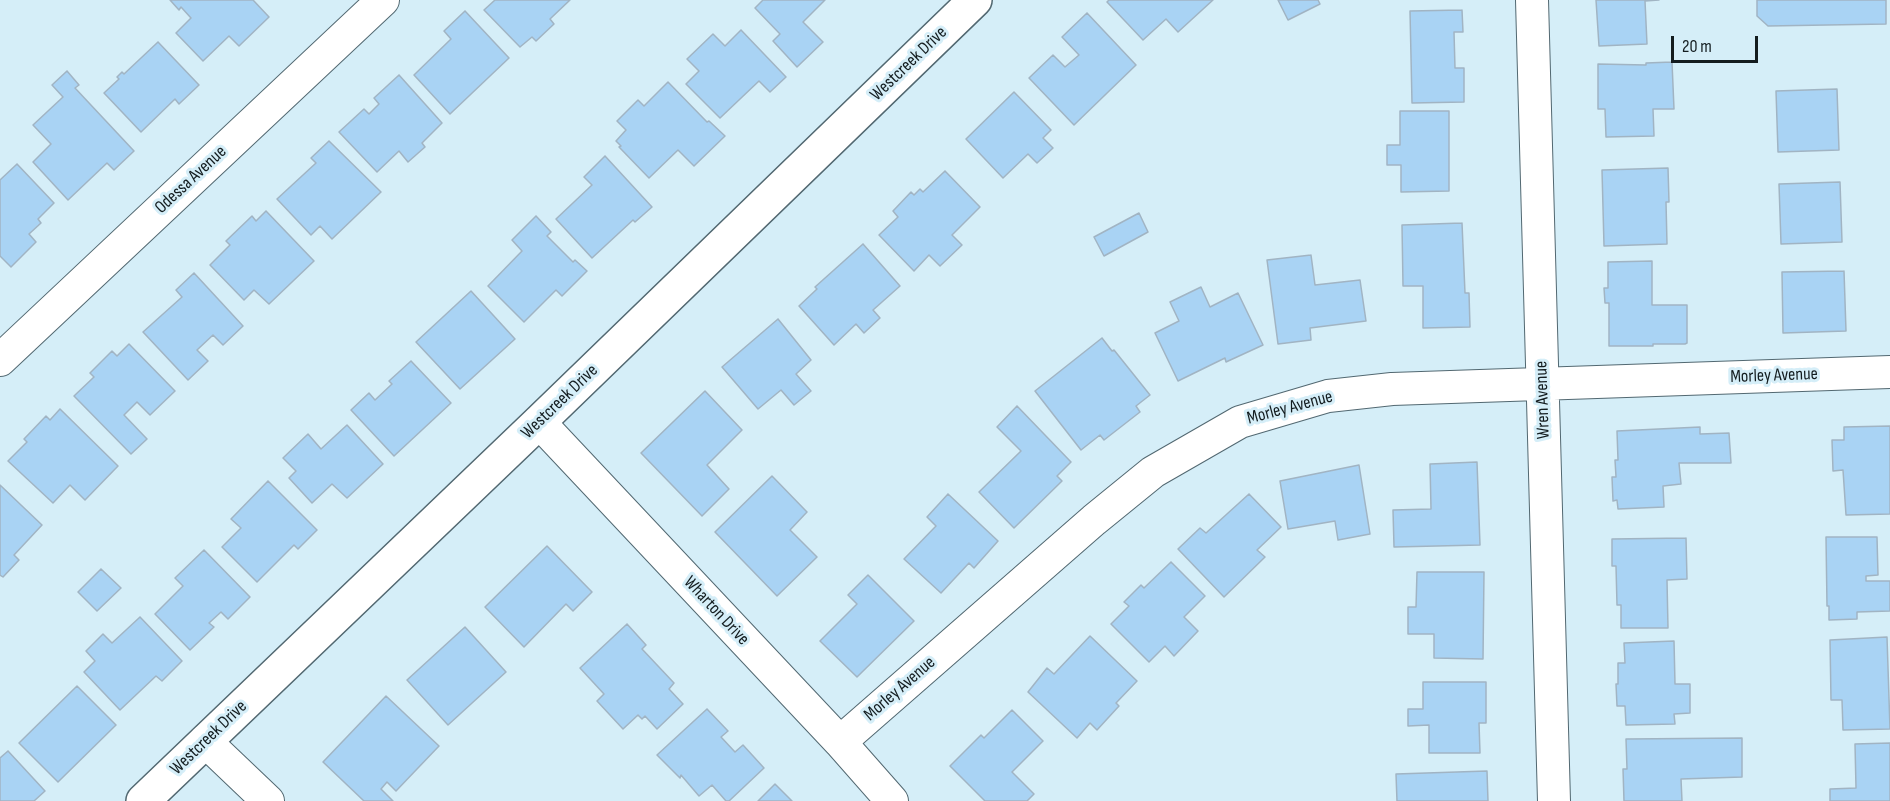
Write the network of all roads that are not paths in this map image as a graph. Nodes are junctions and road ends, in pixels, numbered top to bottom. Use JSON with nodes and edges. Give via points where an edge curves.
{"nodes":[{"id":1,"x":383,"y":0,"type":"edge"},
{"id":2,"x":975,"y":0,"type":"edge"},
{"id":3,"x":1532,"y":0,"type":"edge"},
{"id":4,"x":0,"y":360,"type":"edge"},
{"id":5,"x":1890,"y":372,"type":"edge"},
{"id":6,"x":1542,"y":384,"type":"junction"},
{"id":7,"x":539,"y":422,"type":"junction"},
{"id":8,"x":205,"y":741,"type":"junction"},
{"id":9,"x":840,"y":742,"type":"junction"},
{"id":10,"x":143,"y":801,"type":"edge"},
{"id":11,"x":268,"y":801,"type":"edge"},
{"id":12,"x":892,"y":801,"type":"edge"},
{"id":13,"x":1554,"y":801,"type":"edge"}],
"edges":[{"from":1,"to":4,"type":"street","name":"Odessa Avenue"},
{"from":2,"to":7,"type":"street","name":"Westcreek Drive"},
{"from":3,"to":6,"type":"street","name":"Wren Avenue"},
{"from":5,"to":6,"type":"street","name":"Morley Avenue"},
{"from":6,"to":9,"type":"street","name":"Morley Avenue","via":[[1392,389],[1329,396],[1240,422],[1144,479]]},
{"from":6,"to":13,"type":"street","name":"Wren Avenue"},
{"from":7,"to":8,"type":"street","name":"Westcreek Drive"},
{"from":7,"to":9,"type":"street","name":"Wharton Drive"},
{"from":8,"to":10,"type":"street","name":"Westcreek Drive"},
{"from":8,"to":11,"type":"street"},
{"from":9,"to":12,"type":"street","name":"Wharton Drive"}]}
